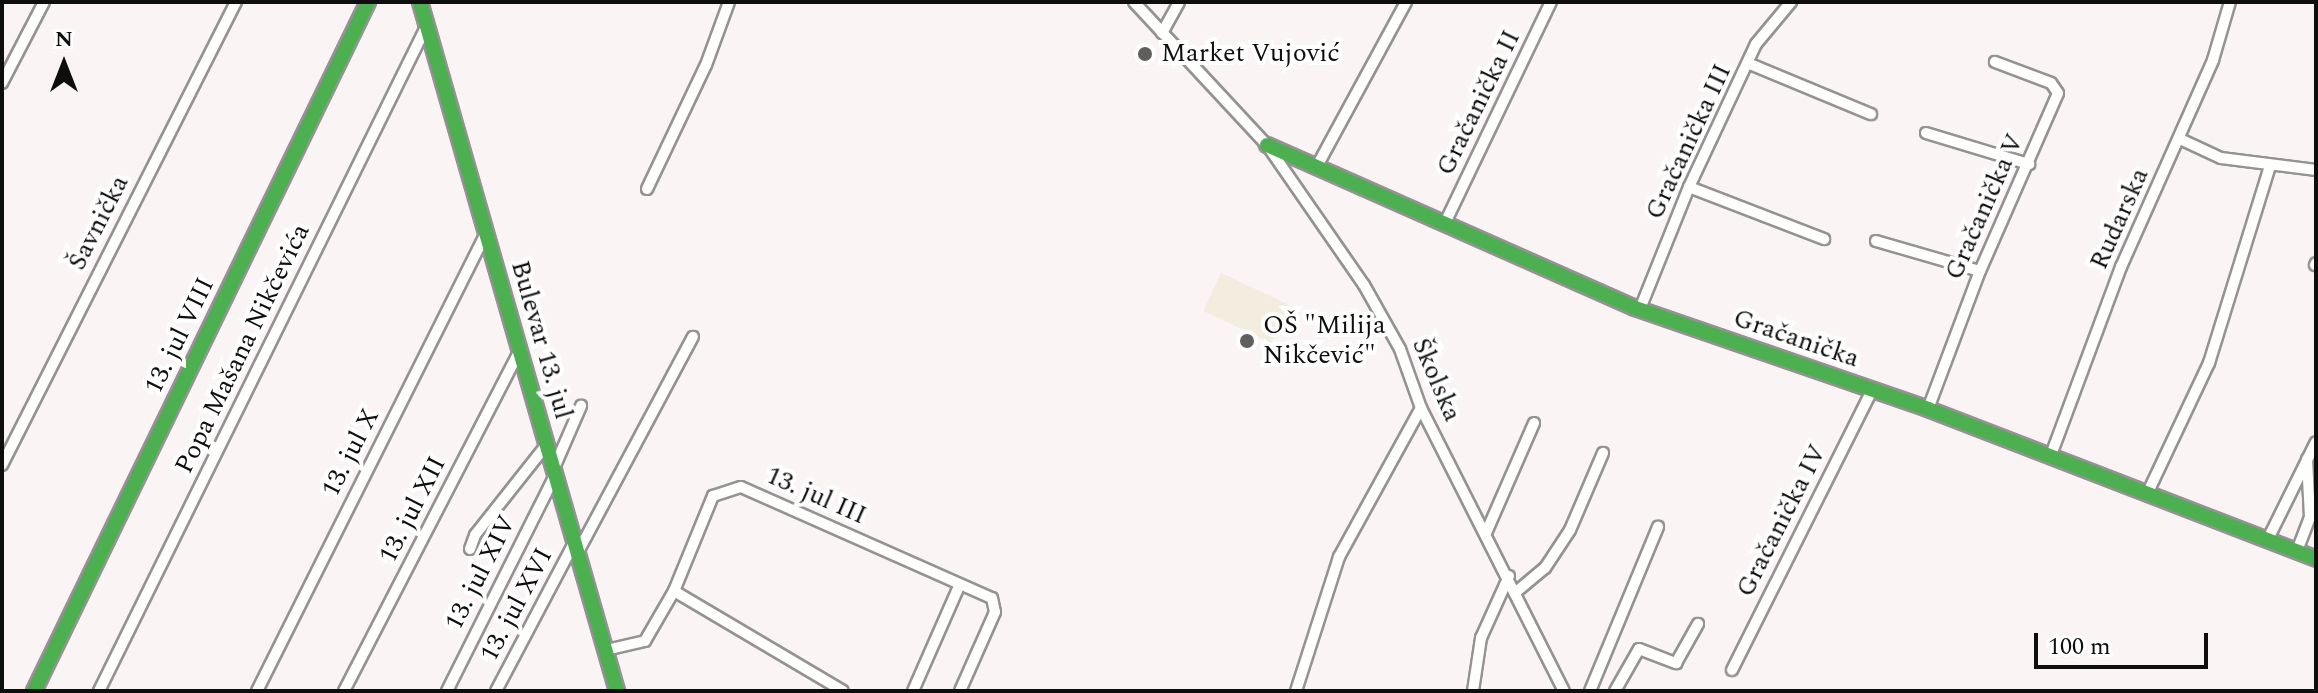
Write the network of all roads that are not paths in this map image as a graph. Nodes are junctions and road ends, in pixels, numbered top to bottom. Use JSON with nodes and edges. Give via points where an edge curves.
{"nodes":[{"id":1,"x":44,"y":2,"type":"edge"},
{"id":2,"x":236,"y":2,"type":"edge"},
{"id":3,"x":368,"y":2,"type":"edge"},
{"id":4,"x":420,"y":2,"type":"edge"},
{"id":5,"x":729,"y":2,"type":"edge"},
{"id":6,"x":1134,"y":2,"type":"edge"},
{"id":7,"x":1179,"y":2,"type":"edge"},
{"id":8,"x":1406,"y":2,"type":"edge"},
{"id":9,"x":1551,"y":2,"type":"edge"},
{"id":10,"x":1791,"y":2,"type":"edge"},
{"id":11,"x":2230,"y":2,"type":"edge"},
{"id":12,"x":426,"y":27,"type":"junction"},
{"id":13,"x":1162,"y":33,"type":"junction"},
{"id":14,"x":1995,"y":62,"type":"dead end"},
{"id":15,"x":1750,"y":64,"type":"junction"},
{"id":16,"x":2,"y":83,"type":"edge"},
{"id":17,"x":1871,"y":114,"type":"dead end"},
{"id":18,"x":1926,"y":133,"type":"dead end"},
{"id":19,"x":2180,"y":139,"type":"junction"},
{"id":20,"x":1267,"y":145,"type":"junction"},
{"id":21,"x":2029,"y":164,"type":"junction"},
{"id":22,"x":2270,"y":166,"type":"junction"},
{"id":23,"x":1316,"y":168,"type":"junction"},
{"id":24,"x":2316,"y":170,"type":"edge"},
{"id":25,"x":1689,"y":187,"type":"junction"},
{"id":26,"x":647,"y":189,"type":"dead end"},
{"id":27,"x":1445,"y":223,"type":"junction"},
{"id":28,"x":485,"y":235,"type":"junction"},
{"id":29,"x":1824,"y":239,"type":"dead end"},
{"id":30,"x":1876,"y":241,"type":"dead end"},
{"id":31,"x":1980,"y":271,"type":"junction"},
{"id":32,"x":1640,"y":309,"type":"junction"},
{"id":33,"x":693,"y":337,"type":"dead end"},
{"id":34,"x":520,"y":350,"type":"junction"},
{"id":35,"x":1872,"y":391,"type":"junction"},
{"id":36,"x":581,"y":406,"type":"dead end"},
{"id":37,"x":1421,"y":408,"type":"junction"},
{"id":38,"x":1928,"y":409,"type":"junction"},
{"id":39,"x":1534,"y":423,"type":"dead end"},
{"id":40,"x":2316,"y":442,"type":"edge"},
{"id":41,"x":547,"y":444,"type":"junction"},
{"id":42,"x":1603,"y":453,"type":"dead end"},
{"id":43,"x":2051,"y":455,"type":"junction"},
{"id":44,"x":2307,"y":459,"type":"junction"},
{"id":45,"x":2,"y":465,"type":"edge"},
{"id":46,"x":554,"y":471,"type":"junction"},
{"id":47,"x":2148,"y":492,"type":"junction"},
{"id":48,"x":1658,"y":527,"type":"dead end"},
{"id":49,"x":1486,"y":533,"type":"junction"},
{"id":50,"x":2268,"y":539,"type":"junction"},
{"id":51,"x":577,"y":546,"type":"junction"},
{"id":52,"x":470,"y":549,"type":"dead end"},
{"id":53,"x":2297,"y":551,"type":"junction"},
{"id":54,"x":2316,"y":559,"type":"edge"},
{"id":55,"x":1509,"y":576,"type":"junction"},
{"id":56,"x":959,"y":586,"type":"junction"},
{"id":57,"x":674,"y":591,"type":"junction"},
{"id":58,"x":1516,"y":592,"type":"junction"},
{"id":59,"x":1698,"y":624,"type":"dead end"},
{"id":60,"x":606,"y":650,"type":"junction"},
{"id":61,"x":1732,"y":670,"type":"dead end"},
{"id":62,"x":34,"y":691,"type":"edge"},
{"id":63,"x":99,"y":691,"type":"edge"},
{"id":64,"x":257,"y":691,"type":"edge"},
{"id":65,"x":344,"y":691,"type":"edge"},
{"id":66,"x":447,"y":691,"type":"edge"},
{"id":67,"x":496,"y":691,"type":"edge"},
{"id":68,"x":617,"y":691,"type":"edge"},
{"id":69,"x":843,"y":691,"type":"edge"},
{"id":70,"x":913,"y":691,"type":"edge"},
{"id":71,"x":960,"y":691,"type":"edge"},
{"id":72,"x":1296,"y":691,"type":"edge"},
{"id":73,"x":1473,"y":691,"type":"edge"},
{"id":74,"x":1564,"y":691,"type":"edge"},
{"id":75,"x":1590,"y":691,"type":"edge"},
{"id":76,"x":1615,"y":691,"type":"edge"}],
"edges":[{"from":1,"to":16,"type":"street"},
{"from":2,"to":45,"type":"street","name":"Šavnička"},
{"from":3,"to":62,"type":"street","name":"13. jul VIII"},
{"from":4,"to":12,"type":"street","name":"Bulevar 13. jul"},
{"from":5,"to":26,"type":"street","via":[[706,65]]},
{"from":6,"to":13,"type":"street","name":"Školska"},
{"from":7,"to":13,"type":"street"},
{"from":8,"to":23,"type":"street"},
{"from":9,"to":27,"type":"street","name":"Gračanička II"},
{"from":10,"to":15,"type":"street","name":"Gračanička III","via":[[1756,44]]},
{"from":11,"to":19,"type":"street","name":"Rudarska"},
{"from":12,"to":28,"type":"street","name":"Bulevar 13. jul"},
{"from":12,"to":63,"type":"street","name":"Popa Mašana Nikčevića"},
{"from":13,"to":20,"type":"street","name":"Školska"},
{"from":14,"to":21,"type":"street","name":"Gračanička V","via":[[2058,89]]},
{"from":15,"to":17,"type":"street"},
{"from":15,"to":25,"type":"street","name":"Gračanička III"},
{"from":18,"to":21,"type":"street"},
{"from":19,"to":22,"type":"street","via":[[2221,158]]},
{"from":19,"to":43,"type":"street","name":"Rudarska","via":[[2121,267]]},
{"from":20,"to":23,"type":"street","name":"Gračanička"},
{"from":20,"to":37,"type":"street","name":"Školska","via":[[1364,285],[1400,349]]},
{"from":21,"to":31,"type":"street","name":"Gračanička V"},
{"from":22,"to":24,"type":"street"},
{"from":22,"to":47,"type":"street","via":[[2209,363]]},
{"from":23,"to":27,"type":"street","name":"Gračanička"},
{"from":25,"to":29,"type":"street"},
{"from":25,"to":32,"type":"street","name":"Gračanička III"},
{"from":27,"to":32,"type":"street","name":"Gračanička"},
{"from":28,"to":34,"type":"street","name":"Bulevar 13. jul"},
{"from":28,"to":64,"type":"street","name":"13. jul X"},
{"from":30,"to":31,"type":"street"},
{"from":31,"to":38,"type":"street","name":"Gračanička V"},
{"from":32,"to":35,"type":"street","name":"Gračanička"},
{"from":33,"to":51,"type":"street","name":"13. jul XVI"},
{"from":34,"to":41,"type":"street","name":"Bulevar 13. jul"},
{"from":34,"to":65,"type":"street","name":"13. jul XII"},
{"from":35,"to":38,"type":"street","name":"Gračanička"},
{"from":35,"to":61,"type":"street","name":"Gračanička IV"},
{"from":36,"to":46,"type":"street","name":"13. jul XIV"},
{"from":37,"to":49,"type":"street","name":"Školska"},
{"from":37,"to":72,"type":"street","via":[[1339,557]]},
{"from":38,"to":43,"type":"street","name":"Gračanička"},
{"from":39,"to":49,"type":"street"},
{"from":40,"to":44,"type":"street"},
{"from":41,"to":46,"type":"street","name":"Bulevar 13. jul"},
{"from":41,"to":52,"type":"street","via":[[475,535]]},
{"from":42,"to":58,"type":"street","via":[[1570,530],[1545,568]]},
{"from":43,"to":47,"type":"street","name":"Gračanička"},
{"from":44,"to":50,"type":"street"},
{"from":44,"to":53,"type":"street","via":[[2310,517]]},
{"from":46,"to":51,"type":"street","name":"Bulevar 13. jul"},
{"from":46,"to":66,"type":"street","name":"13. jul XIV"},
{"from":47,"to":50,"type":"street","name":"Gračanička"},
{"from":48,"to":75,"type":"street"},
{"from":49,"to":55,"type":"street","name":"Školska"},
{"from":50,"to":53,"type":"street","name":"Gračanička"},
{"from":51,"to":60,"type":"street","name":"Bulevar 13. jul"},
{"from":51,"to":67,"type":"street","name":"13. jul XVI"},
{"from":53,"to":54,"type":"street","name":"Gračanička"},
{"from":55,"to":58,"type":"street","name":"Školska"},
{"from":55,"to":73,"type":"street","via":[[1481,638]]},
{"from":56,"to":57,"type":"street","name":"13. jul III","via":[[741,487],[713,496]]},
{"from":56,"to":70,"type":"street"},
{"from":56,"to":71,"type":"street","name":"13. jul III","via":[[992,598],[996,606]]},
{"from":57,"to":60,"type":"street","name":"13. jul III","via":[[645,641]]},
{"from":57,"to":69,"type":"street"},
{"from":58,"to":74,"type":"street","name":"Školska"},
{"from":59,"to":76,"type":"street","via":[[1676,663],[1639,649]]},
{"from":60,"to":68,"type":"street","name":"Bulevar 13. jul"}]}
